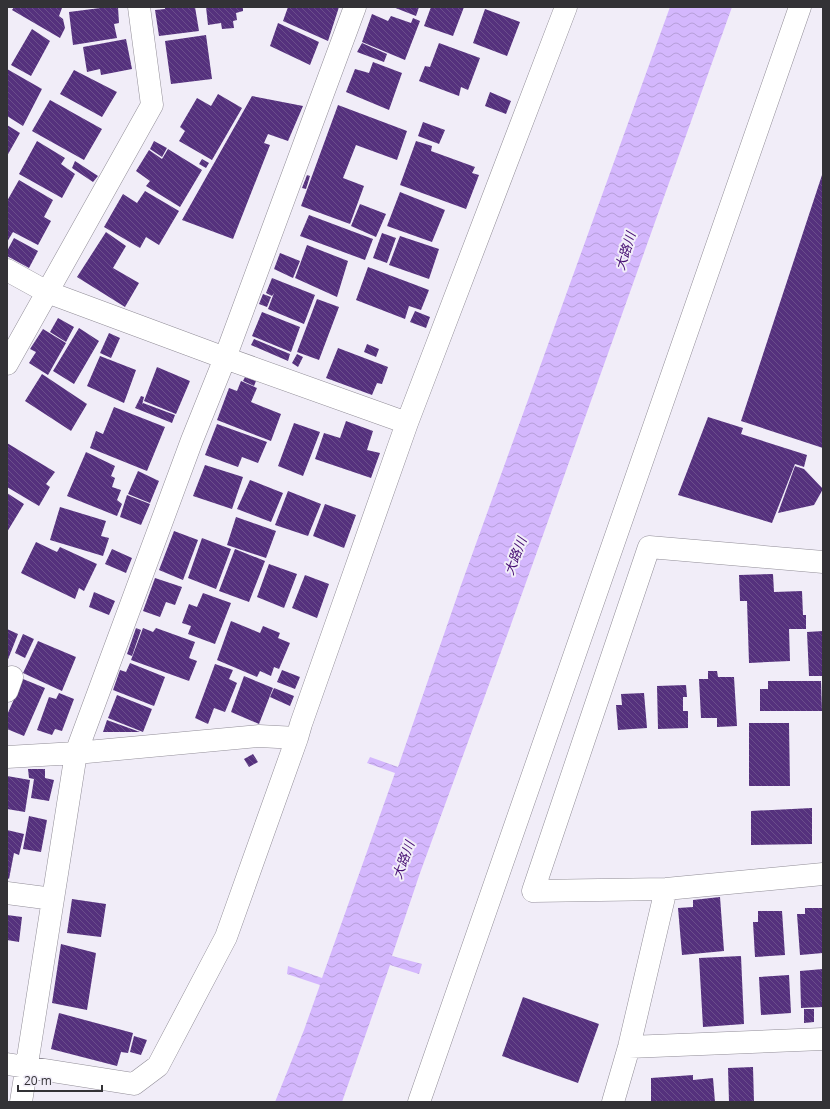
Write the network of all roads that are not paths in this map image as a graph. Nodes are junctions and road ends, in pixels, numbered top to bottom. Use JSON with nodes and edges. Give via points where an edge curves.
{"nodes":[{"id":1,"x":139,"y":7,"type":"edge"},
{"id":2,"x":355,"y":7,"type":"edge"},
{"id":3,"x":566,"y":7,"type":"edge"},
{"id":4,"x":800,"y":7,"type":"edge"},
{"id":5,"x":7,"y":270,"type":"edge"},
{"id":6,"x":47,"y":292,"type":"junction"},
{"id":7,"x":225,"y":358,"type":"junction"},
{"id":8,"x":7,"y":364,"type":"edge"},
{"id":9,"x":407,"y":423,"type":"junction"},
{"id":10,"x":823,"y":562,"type":"edge"},
{"id":11,"x":298,"y":738,"type":"junction"},
{"id":12,"x":76,"y":753,"type":"junction"},
{"id":13,"x":7,"y":757,"type":"edge"},
{"id":14,"x":823,"y":874,"type":"edge"},
{"id":15,"x":666,"y":889,"type":"junction"},
{"id":16,"x":7,"y":893,"type":"edge"},
{"id":17,"x":53,"y":899,"type":"junction"},
{"id":18,"x":823,"y":1039,"type":"edge"},
{"id":19,"x":629,"y":1047,"type":"junction"},
{"id":20,"x":17,"y":1066,"type":"edge"},
{"id":21,"x":21,"y":1102,"type":"edge"},
{"id":22,"x":419,"y":1102,"type":"edge"},
{"id":23,"x":613,"y":1102,"type":"edge"}],
"edges":[{"from":1,"to":6,"type":"street","via":[[152,105]]},
{"from":2,"to":7,"type":"street"},
{"from":3,"to":9,"type":"street"},
{"from":4,"to":22,"type":"street"},
{"from":5,"to":6,"type":"street"},
{"from":6,"to":7,"type":"street"},
{"from":6,"to":8,"type":"street"},
{"from":7,"to":9,"type":"street"},
{"from":7,"to":12,"type":"street"},
{"from":9,"to":11,"type":"street"},
{"from":10,"to":15,"type":"street","via":[[649,547],[533,891]]},
{"from":11,"to":12,"type":"street","via":[[259,736]]},
{"from":11,"to":20,"type":"street","via":[[226,937],[158,1066],[134,1084]]},
{"from":12,"to":13,"type":"street"},
{"from":12,"to":17,"type":"street"},
{"from":14,"to":15,"type":"street"},
{"from":15,"to":19,"type":"street"},
{"from":16,"to":17,"type":"street"},
{"from":17,"to":20,"type":"street"},
{"from":18,"to":19,"type":"street"},
{"from":19,"to":23,"type":"street"},
{"from":20,"to":21,"type":"street"}]}
